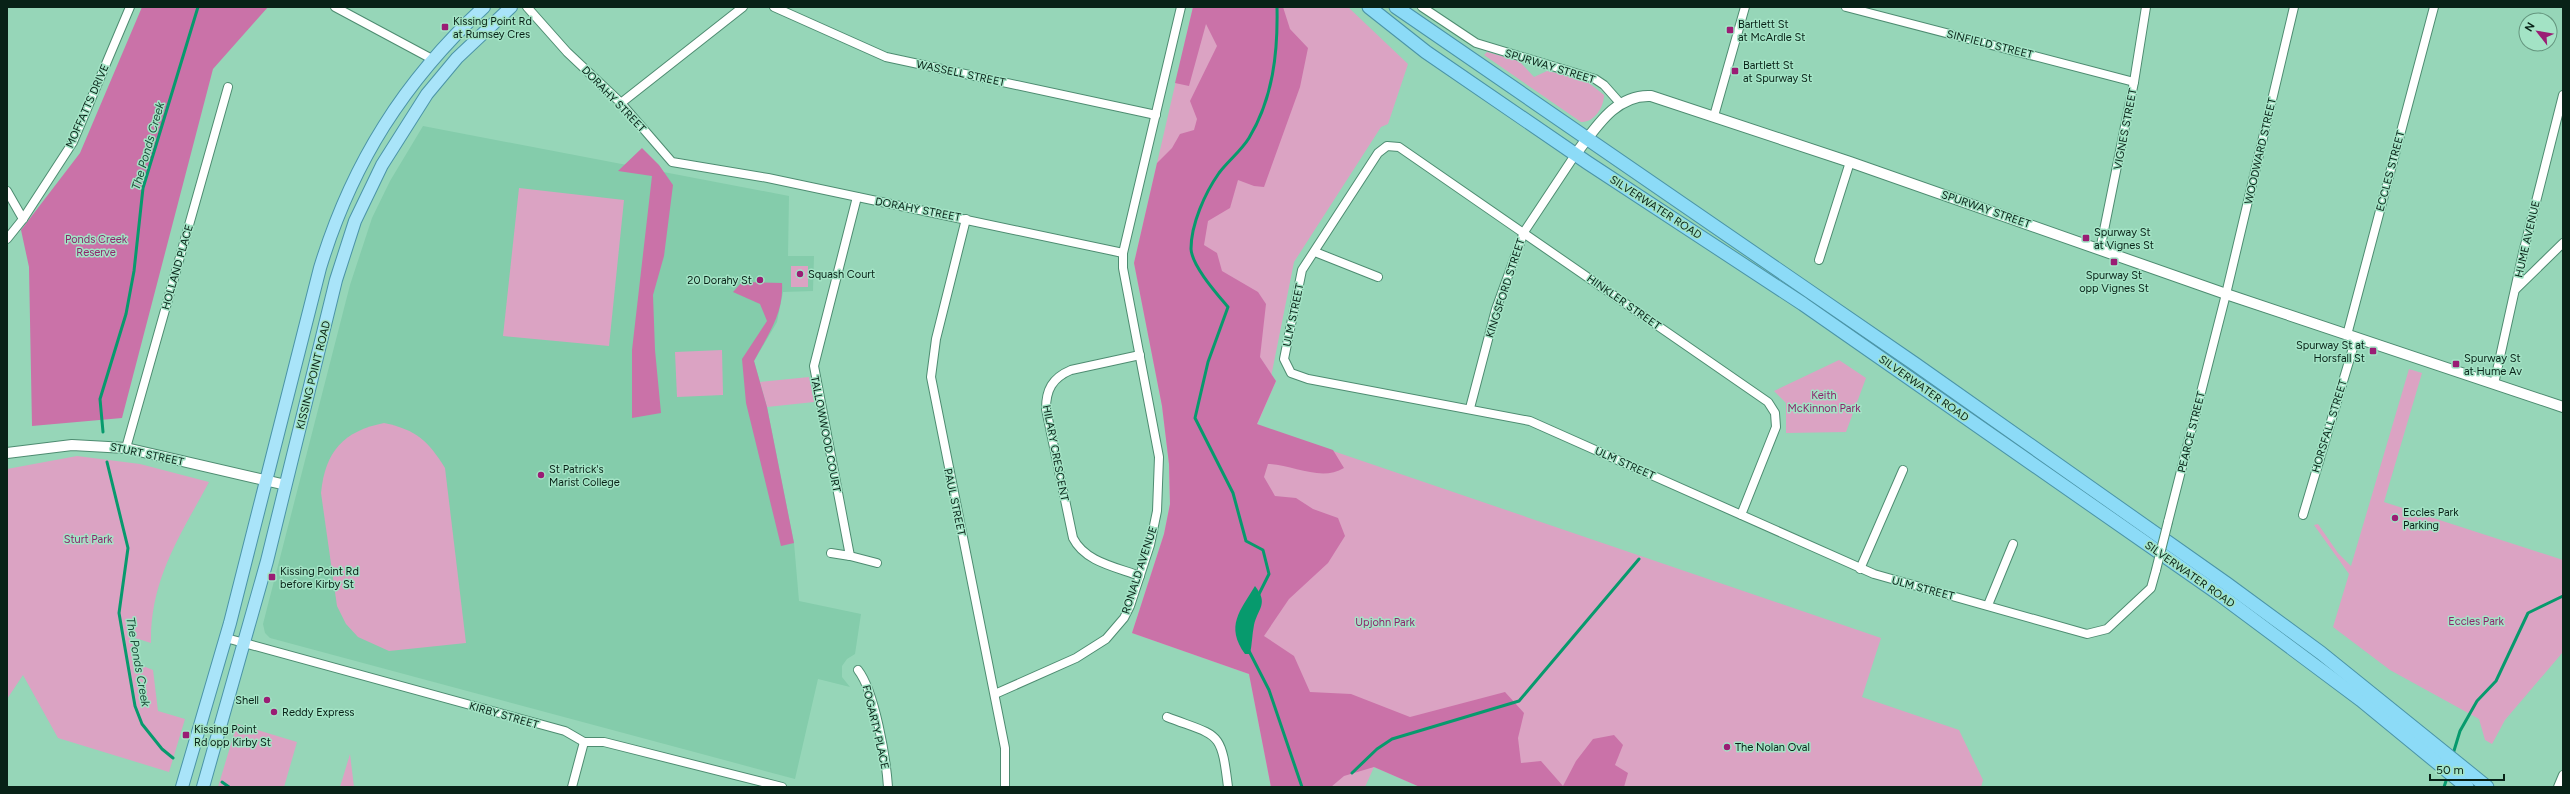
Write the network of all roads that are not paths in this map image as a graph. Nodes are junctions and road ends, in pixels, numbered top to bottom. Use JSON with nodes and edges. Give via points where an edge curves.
{"nodes":[{"id":1,"x":130,"y":7,"type":"edge"},
{"id":2,"x":335,"y":7,"type":"edge"},
{"id":3,"x":484,"y":7,"type":"edge"},
{"id":4,"x":511,"y":7,"type":"edge"},
{"id":5,"x":527,"y":7,"type":"edge"},
{"id":6,"x":743,"y":7,"type":"edge"},
{"id":7,"x":774,"y":7,"type":"edge"},
{"id":8,"x":1181,"y":7,"type":"edge"},
{"id":9,"x":1369,"y":7,"type":"edge"},
{"id":10,"x":1396,"y":7,"type":"edge"},
{"id":11,"x":1422,"y":7,"type":"edge"},
{"id":12,"x":1745,"y":7,"type":"edge"},
{"id":13,"x":1846,"y":7,"type":"edge"},
{"id":14,"x":2146,"y":7,"type":"edge"},
{"id":15,"x":2294,"y":7,"type":"edge"},
{"id":16,"x":2434,"y":7,"type":"edge"},
{"id":17,"x":432,"y":59,"type":"junction"},
{"id":18,"x":2134,"y":82,"type":"junction"},
{"id":19,"x":228,"y":87,"type":"dead end"},
{"id":20,"x":2563,"y":95,"type":"edge"},
{"id":21,"x":621,"y":103,"type":"junction"},
{"id":22,"x":1620,"y":103,"type":"junction"},
{"id":23,"x":1156,"y":115,"type":"junction"},
{"id":24,"x":1714,"y":116,"type":"junction"},
{"id":25,"x":1587,"y":139,"type":"junction"},
{"id":26,"x":1378,"y":153,"type":"joint"},
{"id":27,"x":1575,"y":155,"type":"junction"},
{"id":28,"x":1850,"y":162,"type":"junction"},
{"id":29,"x":7,"y":191,"type":"edge"},
{"id":30,"x":857,"y":197,"type":"junction"},
{"id":31,"x":23,"y":219,"type":"junction"},
{"id":32,"x":966,"y":219,"type":"junction"},
{"id":33,"x":1524,"y":232,"type":"junction"},
{"id":34,"x":7,"y":239,"type":"edge"},
{"id":35,"x":2563,"y":243,"type":"edge"},
{"id":36,"x":2100,"y":250,"type":"junction"},
{"id":37,"x":1315,"y":252,"type":"junction"},
{"id":38,"x":1123,"y":253,"type":"junction"},
{"id":39,"x":1819,"y":260,"type":"dead end"},
{"id":40,"x":1378,"y":277,"type":"dead end"},
{"id":41,"x":2516,"y":289,"type":"junction"},
{"id":42,"x":2226,"y":294,"type":"junction"},
{"id":43,"x":2352,"y":337,"type":"junction"},
{"id":44,"x":1140,"y":356,"type":"junction"},
{"id":45,"x":2494,"y":384,"type":"junction"},
{"id":46,"x":2563,"y":407,"type":"edge"},
{"id":47,"x":1470,"y":408,"type":"junction"},
{"id":48,"x":126,"y":448,"type":"junction"},
{"id":49,"x":7,"y":453,"type":"edge"},
{"id":50,"x":1903,"y":470,"type":"dead end"},
{"id":51,"x":266,"y":480,"type":"junction"},
{"id":52,"x":286,"y":485,"type":"junction"},
{"id":53,"x":1741,"y":515,"type":"junction"},
{"id":54,"x":2303,"y":515,"type":"dead end"},
{"id":55,"x":2013,"y":544,"type":"dead end"},
{"id":56,"x":831,"y":553,"type":"dead end"},
{"id":57,"x":850,"y":556,"type":"junction"},
{"id":58,"x":877,"y":563,"type":"dead end"},
{"id":59,"x":1860,"y":569,"type":"junction"},
{"id":60,"x":2156,"y":570,"type":"joint"},
{"id":61,"x":1140,"y":576,"type":"junction"},
{"id":62,"x":1988,"y":605,"type":"junction"},
{"id":63,"x":226,"y":638,"type":"junction"},
{"id":64,"x":245,"y":642,"type":"junction"},
{"id":65,"x":858,"y":670,"type":"dead end"},
{"id":66,"x":995,"y":694,"type":"junction"},
{"id":67,"x":2364,"y":695,"type":"junction"},
{"id":68,"x":1167,"y":717,"type":"dead end"},
{"id":69,"x":584,"y":742,"type":"junction"},
{"id":70,"x":2563,"y":775,"type":"edge"},
{"id":71,"x":182,"y":787,"type":"edge"},
{"id":72,"x":203,"y":787,"type":"edge"},
{"id":73,"x":572,"y":787,"type":"edge"},
{"id":74,"x":782,"y":787,"type":"edge"},
{"id":75,"x":888,"y":787,"type":"edge"},
{"id":76,"x":1005,"y":787,"type":"edge"},
{"id":77,"x":1228,"y":787,"type":"edge"},
{"id":78,"x":2467,"y":787,"type":"edge"},
{"id":79,"x":2487,"y":787,"type":"edge"},
{"id":80,"x":2558,"y":787,"type":"edge"}],
"edges":[{"from":1,"to":31,"type":"street","name":"MOFFATTS DRIVE","via":[[73,142]]},
{"from":2,"to":17,"type":"street"},
{"from":3,"to":17,"type":"main road","name":"KISSING POINT ROAD"},
{"from":4,"to":52,"type":"main road","name":"KISSING POINT ROAD","via":[[457,58],[427,94],[396,139],[365,198],[336,280]]},
{"from":5,"to":21,"type":"street","name":"DORAHY STREET","via":[[567,52]]},
{"from":6,"to":21,"type":"street"},
{"from":7,"to":23,"type":"street","name":"WASSELL STREET","via":[[886,57]]},
{"from":8,"to":23,"type":"street"},
{"from":9,"to":27,"type":"highway","name":"SILVERWATER ROAD","via":[[1426,52]]},
{"from":10,"to":25,"type":"highway","name":"SILVERWATER ROAD"},
{"from":11,"to":22,"type":"street","name":"SPURWAY STREET","via":[[1476,43],[1595,79]]},
{"from":12,"to":24,"type":"street"},
{"from":13,"to":18,"type":"street","name":"SINFIELD STREET"},
{"from":14,"to":18,"type":"street","name":"VIGNES STREET"},
{"from":15,"to":42,"type":"street","name":"WOODWARD STREET"},
{"from":16,"to":43,"type":"street","name":"ECCLES STREET"},
{"from":17,"to":51,"type":"main road","name":"KISSING POINT ROAD","via":[[385,122],[338,214],[320,268]]},
{"from":18,"to":36,"type":"street","name":"VIGNES STREET"},
{"from":19,"to":48,"type":"street","name":"HOLLAND PLACE"},
{"from":20,"to":41,"type":"street","name":"HUME AVENUE"},
{"from":21,"to":30,"type":"street","name":"DORAHY STREET","via":[[672,162]]},
{"from":22,"to":24,"type":"street","name":"SPURWAY STREET","via":[[1632,97],[1651,96]]},
{"from":22,"to":25,"type":"street","name":"KINGSFORD STREET"},
{"from":23,"to":38,"type":"street"},
{"from":24,"to":28,"type":"street","name":"SPURWAY STREET"},
{"from":25,"to":27,"type":"street","name":"KINGSFORD STREET"},
{"from":25,"to":67,"type":"highway","name":"SILVERWATER ROAD","via":[[1915,364],[2227,584]]},
{"from":26,"to":33,"type":"street","name":"HINKLER STREET","via":[[1387,146],[1399,147]]},
{"from":26,"to":37,"type":"street","name":"ULM STREET"},
{"from":27,"to":33,"type":"street","name":"KINGSFORD STREET"},
{"from":27,"to":67,"type":"highway","name":"SILVERWATER ROAD","via":[[1836,327]]},
{"from":28,"to":36,"type":"street","name":"SPURWAY STREET"},
{"from":28,"to":39,"type":"street"},
{"from":29,"to":31,"type":"street"},
{"from":30,"to":32,"type":"street","name":"DORAHY STREET"},
{"from":30,"to":57,"type":"street","name":"TALLOWWOOD COURT","via":[[814,366]]},
{"from":31,"to":34,"type":"street","name":"MOFFATTS DRIVE"},
{"from":32,"to":38,"type":"street","name":"DORAHY STREET"},
{"from":32,"to":66,"type":"street","name":"PAUL STREET","via":[[936,340],[931,377]]},
{"from":33,"to":47,"type":"street","name":"KINGSFORD STREET","via":[[1496,309]]},
{"from":33,"to":53,"type":"street","name":"HINKLER STREET","via":[[1768,402],[1776,413],[1776,427]]},
{"from":35,"to":41,"type":"street"},
{"from":36,"to":42,"type":"street","name":"SPURWAY STREET"},
{"from":37,"to":40,"type":"street"},
{"from":37,"to":47,"type":"street","name":"ULM STREET","via":[[1302,270],[1284,359],[1291,373]]},
{"from":38,"to":44,"type":"street","name":"RONALD AVENUE","via":[[1123,268]]},
{"from":41,"to":45,"type":"street","name":"HUME AVENUE"},
{"from":42,"to":43,"type":"street","name":"SPURWAY STREET"},
{"from":42,"to":60,"type":"street","name":"PEARCE STREET","bridge":true},
{"from":43,"to":45,"type":"street","name":"SPURWAY STREET"},
{"from":43,"to":54,"type":"street","name":"HORSFALL STREET"},
{"from":44,"to":61,"type":"street","name":"RONALD AVENUE","via":[[1159,457],[1157,511]]},
{"from":44,"to":61,"type":"street","name":"HILARY CRESCENT","via":[[1060,374],[1049,388],[1046,410],[1077,547],[1094,559]]},
{"from":45,"to":46,"type":"street","name":"SPURWAY STREET"},
{"from":47,"to":53,"type":"street","name":"ULM STREET","via":[[1530,421]]},
{"from":48,"to":49,"type":"street","name":"STURT STREET","via":[[72,445]]},
{"from":48,"to":51,"type":"street","name":"STURT STREET"},
{"from":50,"to":59,"type":"street"},
{"from":51,"to":52,"type":"street","name":"STURT STREET"},
{"from":51,"to":63,"type":"main road","name":"KISSING POINT ROAD"},
{"from":52,"to":64,"type":"main road","name":"KISSING POINT ROAD"},
{"from":53,"to":59,"type":"street","name":"ULM STREET"},
{"from":55,"to":62,"type":"street"},
{"from":56,"to":57,"type":"street"},
{"from":57,"to":58,"type":"street"},
{"from":59,"to":62,"type":"street","name":"ULM STREET"},
{"from":60,"to":62,"type":"street","name":"ULM STREET","via":[[2151,588],[2107,629],[2087,634]]},
{"from":61,"to":66,"type":"street","name":"RONALD AVENUE","via":[[1124,618],[1106,639],[1076,658]]},
{"from":63,"to":64,"type":"street","name":"KIRBY STREET"},
{"from":63,"to":71,"type":"main road","name":"KISSING POINT ROAD"},
{"from":64,"to":69,"type":"street","name":"KIRBY STREET","via":[[565,731]]},
{"from":64,"to":72,"type":"main road","name":"KISSING POINT ROAD"},
{"from":65,"to":75,"type":"street","name":"FOGARTY PLACE","via":[[865,678],[871,696]]},
{"from":66,"to":76,"type":"street","name":"PAUL STREET","via":[[1005,748]]},
{"from":67,"to":78,"type":"highway","name":"SILVERWATER ROAD"},
{"from":67,"to":79,"type":"highway","name":"SILVERWATER ROAD"},
{"from":68,"to":77,"type":"street","via":[[1215,737],[1224,753]]},
{"from":69,"to":73,"type":"street"},
{"from":69,"to":74,"type":"street","via":[[604,742]]},
{"from":70,"to":80,"type":"street"}]}
